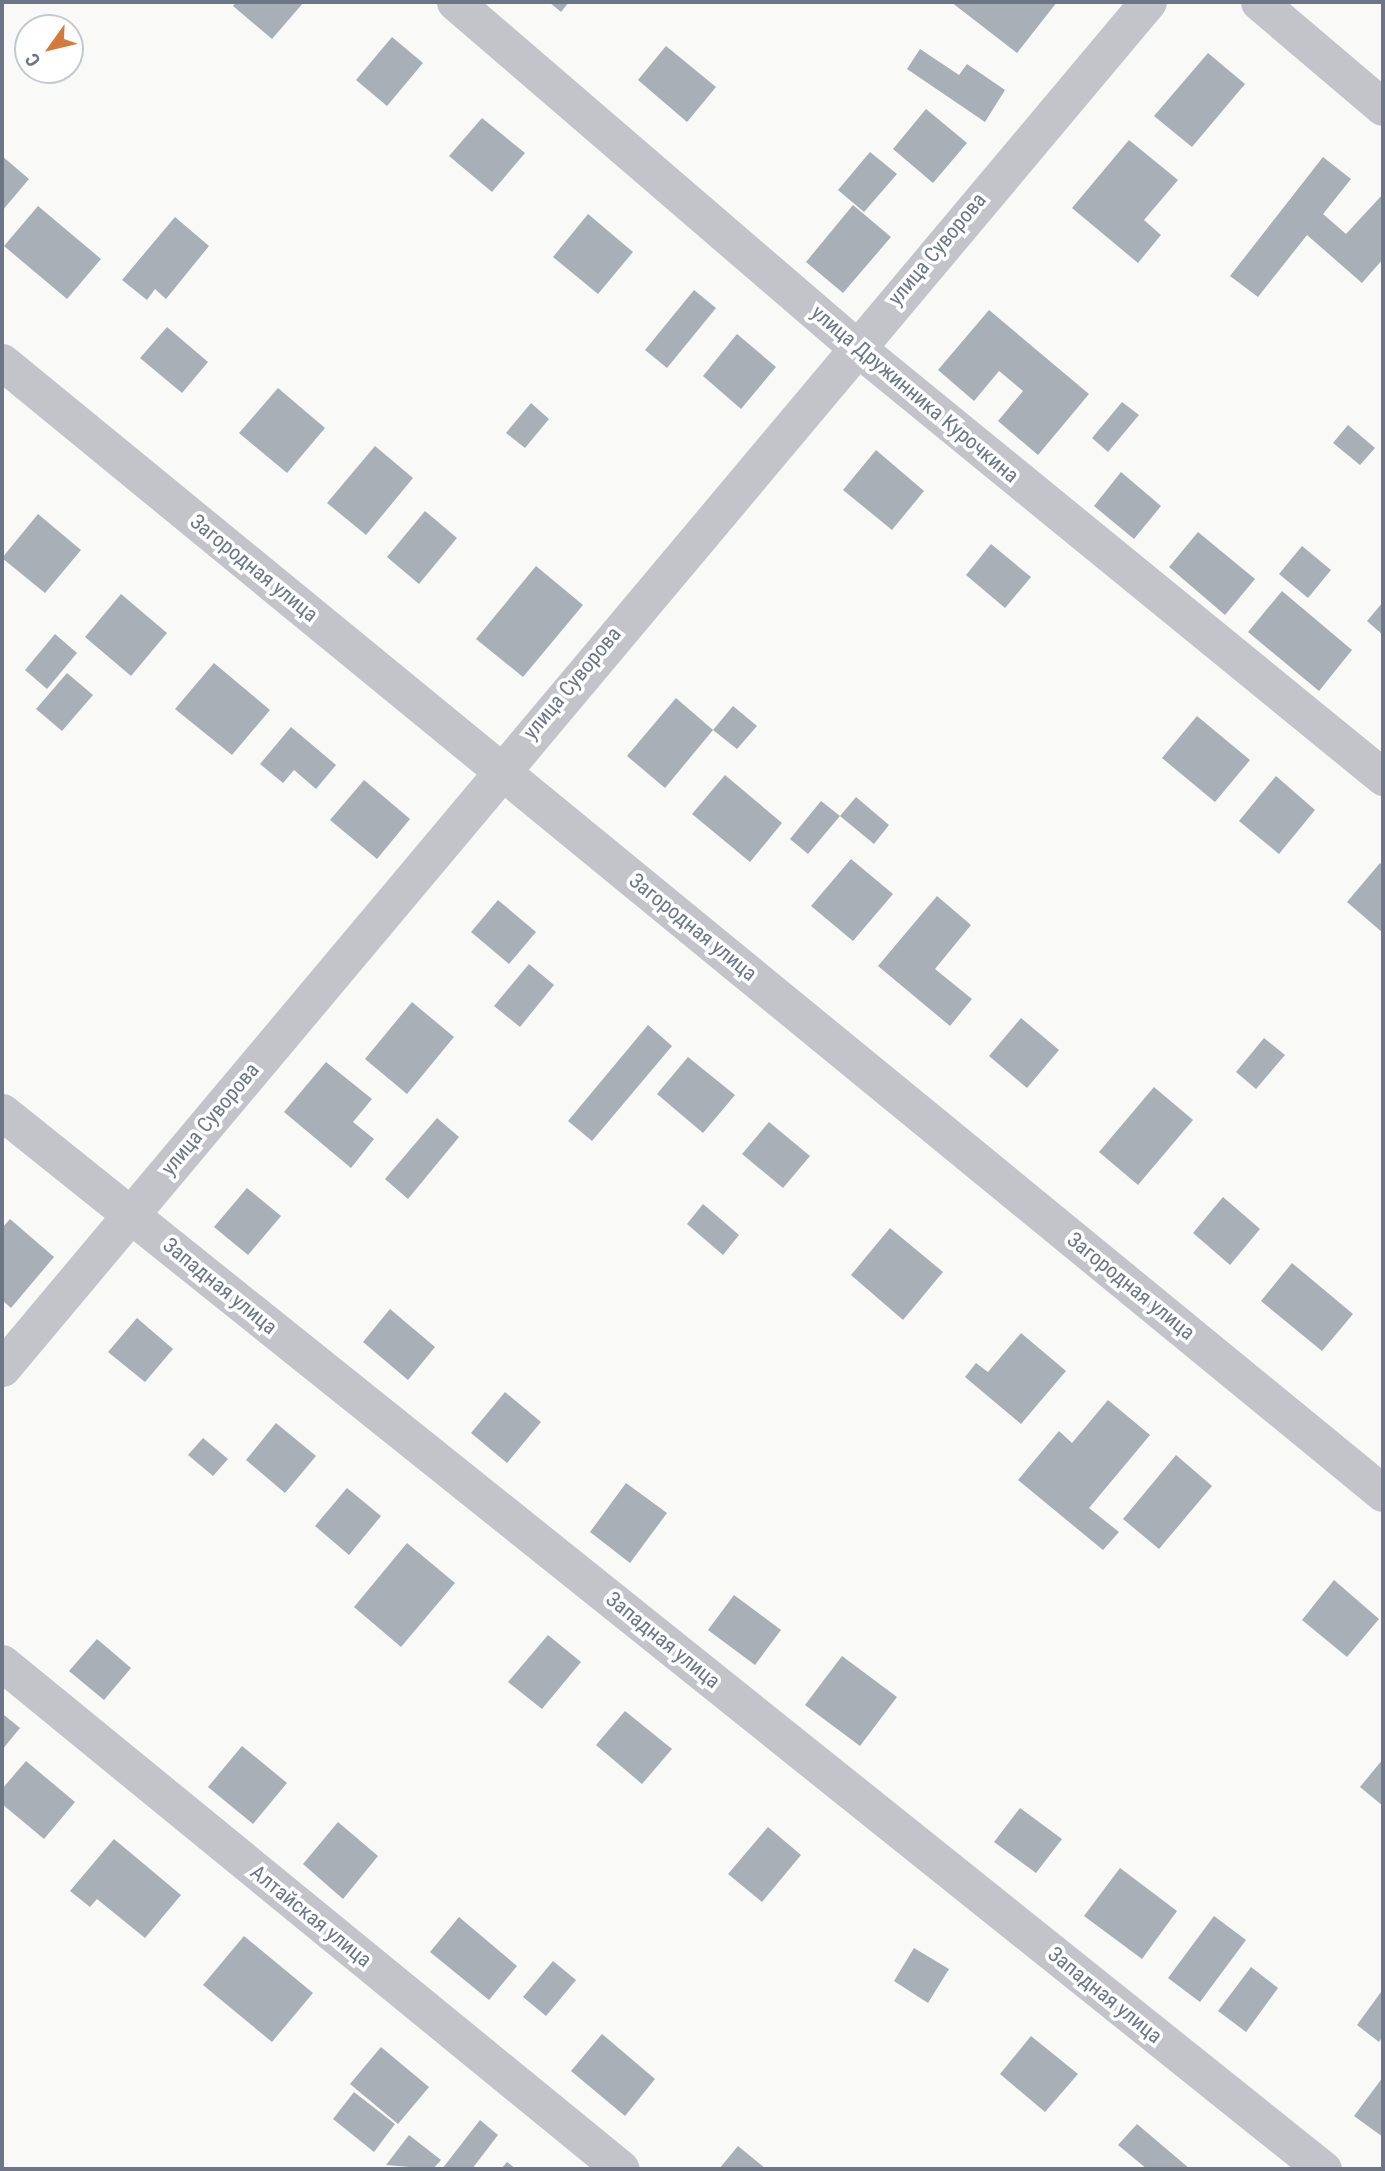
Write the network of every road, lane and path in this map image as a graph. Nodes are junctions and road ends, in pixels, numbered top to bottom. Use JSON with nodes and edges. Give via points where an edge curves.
{"nodes":[{"id":1,"x":455,"y":2,"type":"edge"},
{"id":2,"x":1148,"y":2,"type":"edge"},
{"id":3,"x":1259,"y":2,"type":"edge"},
{"id":4,"x":1383,"y":107,"type":"edge"},
{"id":5,"x":855,"y":346,"type":"junction"},
{"id":6,"x":2,"y":362,"type":"edge"},
{"id":7,"x":500,"y":768,"type":"junction"},
{"id":8,"x":1383,"y":777,"type":"edge"},
{"id":9,"x":2,"y":1112,"type":"edge"},
{"id":10,"x":131,"y":1215,"type":"junction"},
{"id":11,"x":2,"y":1368,"type":"edge"},
{"id":12,"x":1383,"y":1493,"type":"edge"},
{"id":13,"x":2,"y":1663,"type":"edge"},
{"id":14,"x":621,"y":2169,"type":"edge"},
{"id":15,"x":1323,"y":2169,"type":"edge"}],
"edges":[{"from":1,"to":5,"type":"street","name":"улица Дружинника Курочкина"},
{"from":2,"to":5,"type":"street","name":"улица Суворова"},
{"from":3,"to":4,"type":"street"},
{"from":5,"to":7,"type":"street","name":"улица Суворова"},
{"from":5,"to":8,"type":"street","name":"улица Дружинника Курочкина"},
{"from":6,"to":7,"type":"street","name":"Загородная улица"},
{"from":7,"to":10,"type":"street","name":"улица Суворова"},
{"from":7,"to":12,"type":"street","name":"Загородная улица"},
{"from":9,"to":10,"type":"street","name":"Западная улица"},
{"from":10,"to":11,"type":"street","name":"улица Суворова"},
{"from":10,"to":15,"type":"street","name":"Западная улица"},
{"from":13,"to":14,"type":"street","name":"Алтайская улица"}]}
